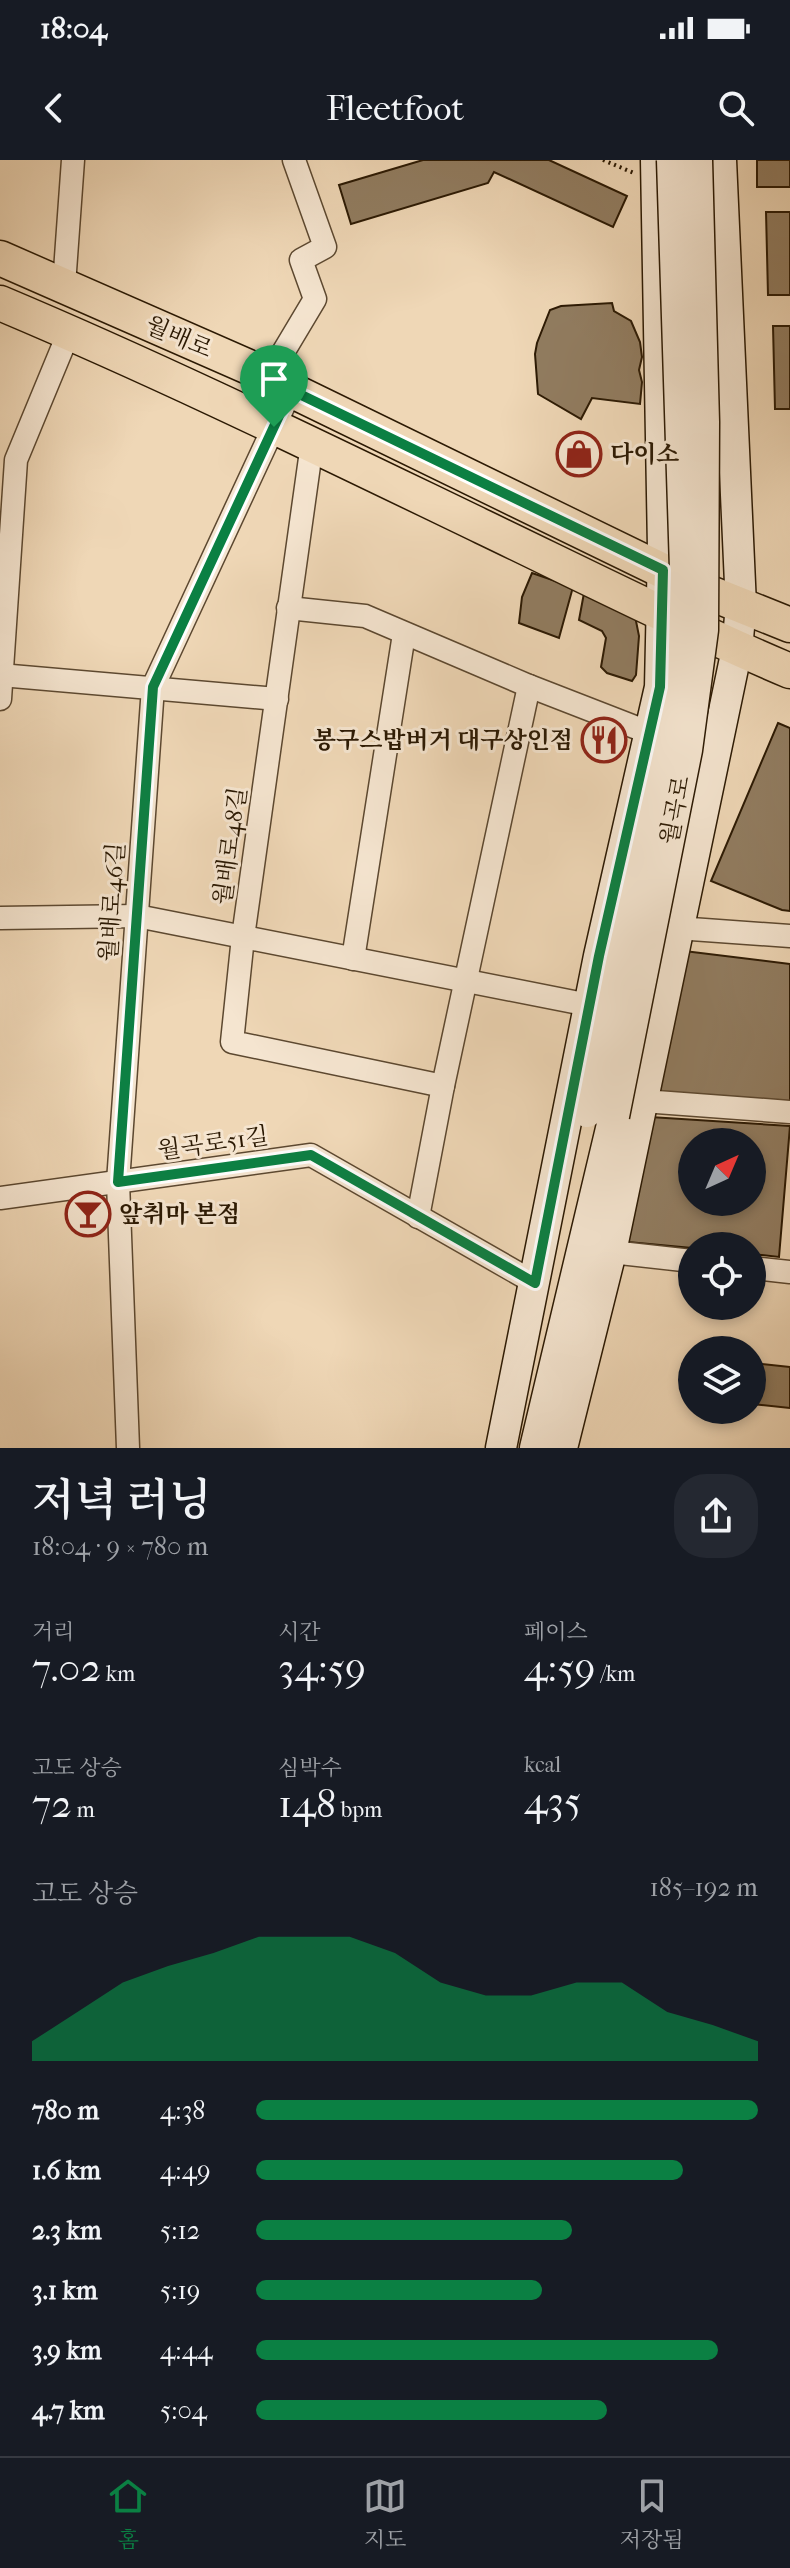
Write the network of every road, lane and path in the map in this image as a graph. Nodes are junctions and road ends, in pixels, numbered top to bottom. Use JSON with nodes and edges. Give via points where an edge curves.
{"nodes":[{"id":1,"x":73,"y":160,"type":"edge"},
{"id":2,"x":294,"y":160,"type":"edge"},
{"id":3,"x":656,"y":160,"type":"edge"},
{"id":4,"x":672,"y":160,"type":"edge"},
{"id":5,"x":697,"y":160,"type":"edge"},
{"id":6,"x":721,"y":160,"type":"edge"},
{"id":7,"x":0,"y":258,"type":"edge"},
{"id":8,"x":64,"y":285,"type":"junction"},
{"id":9,"x":0,"y":303,"type":"edge"},
{"id":10,"x":69,"y":332,"type":"junction"},
{"id":11,"x":280,"y":383,"type":"junction"},
{"id":12,"x":274,"y":427,"type":"junction"},
{"id":13,"x":312,"y":444,"type":"junction"},
{"id":14,"x":663,"y":570,"type":"junction"},
{"id":15,"x":741,"y":606,"type":"junction"},
{"id":16,"x":288,"y":608,"type":"junction"},
{"id":17,"x":662,"y":614,"type":"junction"},
{"id":18,"x":790,"y":625,"type":"edge"},
{"id":19,"x":404,"y":634,"type":"junction"},
{"id":20,"x":737,"y":649,"type":"junction"},
{"id":21,"x":790,"y":671,"type":"edge"},
{"id":22,"x":1,"y":675,"type":"edge"},
{"id":23,"x":529,"y":686,"type":"junction"},
{"id":24,"x":153,"y":687,"type":"junction"},
{"id":25,"x":0,"y":699,"type":"edge"},
{"id":26,"x":277,"y":699,"type":"junction"},
{"id":27,"x":650,"y":733,"type":"junction"},
{"id":28,"x":137,"y":916,"type":"junction"},
{"id":29,"x":0,"y":918,"type":"edge"},
{"id":30,"x":677,"y":928,"type":"junction"},
{"id":31,"x":790,"y":936,"type":"edge"},
{"id":32,"x":243,"y":937,"type":"junction"},
{"id":33,"x":353,"y":959,"type":"junction"},
{"id":34,"x":465,"y":982,"type":"junction"},
{"id":35,"x":589,"y":1005,"type":"junction"},
{"id":36,"x":443,"y":1086,"type":"junction"},
{"id":37,"x":643,"y":1101,"type":"junction"},
{"id":38,"x":790,"y":1112,"type":"edge"},
{"id":39,"x":600,"y":1114,"type":"junction"},
{"id":40,"x":118,"y":1182,"type":"junction"},
{"id":41,"x":0,"y":1198,"type":"edge"},
{"id":42,"x":418,"y":1217,"type":"junction"},
{"id":43,"x":611,"y":1252,"type":"junction"},
{"id":44,"x":678,"y":1259,"type":"edge"},
{"id":45,"x":766,"y":1269,"type":"edge"},
{"id":46,"x":790,"y":1272,"type":"edge"},
{"id":47,"x":535,"y":1283,"type":"junction"},
{"id":48,"x":128,"y":1448,"type":"edge"},
{"id":49,"x":501,"y":1448,"type":"edge"},
{"id":50,"x":516,"y":1448,"type":"edge"},
{"id":51,"x":535,"y":1448,"type":"edge"},
{"id":52,"x":562,"y":1448,"type":"edge"}],
"edges":[{"from":1,"to":8,"type":"street"},
{"from":2,"to":11,"type":"street","name":"월배로46길","via":[[325,247],[301,260],[315,299]]},
{"from":3,"to":14,"type":"main road"},
{"from":4,"to":39,"type":"main road","name":"월곡로","bridge":true,"via":[[684,585],[676,663]]},
{"from":5,"to":39,"type":"main road","name":"월곡로","bridge":true,"via":[[703,630],[687,750]]},
{"from":6,"to":15,"type":"main road"},
{"from":7,"to":8,"type":"main road","name":"월배로"},
{"from":8,"to":11,"type":"main road","name":"월배로"},
{"from":9,"to":10,"type":"main road","name":"월배로"},
{"from":10,"to":12,"type":"main road","name":"월배로"},
{"from":10,"to":22,"type":"street","via":[[16,460]]},
{"from":11,"to":12,"type":"street","name":"월배로46길"},
{"from":11,"to":14,"type":"main road","name":"월배로"},
{"from":12,"to":13,"type":"main road","name":"월배로"},
{"from":12,"to":24,"type":"street","name":"월배로46길"},
{"from":13,"to":16,"type":"street","name":"월배로48길"},
{"from":13,"to":17,"type":"main road","name":"월배로"},
{"from":14,"to":15,"type":"main road","name":"월배로"},
{"from":14,"to":17,"type":"main road"},
{"from":15,"to":18,"type":"main road","name":"월배로"},
{"from":15,"to":20,"type":"main road"},
{"from":16,"to":19,"type":"street","via":[[365,616]]},
{"from":16,"to":26,"type":"street","name":"월배로48길"},
{"from":17,"to":20,"type":"main road","name":"월배로"},
{"from":17,"to":27,"type":"main road","via":[[660,687]]},
{"from":19,"to":23,"type":"street"},
{"from":19,"to":33,"type":"street"},
{"from":20,"to":21,"type":"main road","name":"월배로"},
{"from":20,"to":30,"type":"main road"},
{"from":22,"to":24,"type":"street"},
{"from":22,"to":25,"type":"street"},
{"from":23,"to":27,"type":"street"},
{"from":23,"to":34,"type":"street"},
{"from":24,"to":26,"type":"street"},
{"from":24,"to":28,"type":"street","name":"월배로46길"},
{"from":26,"to":32,"type":"street","name":"월배로48길"},
{"from":27,"to":35,"type":"main road"},
{"from":28,"to":29,"type":"street"},
{"from":28,"to":32,"type":"street"},
{"from":28,"to":40,"type":"street","name":"월배로46길"},
{"from":30,"to":31,"type":"street"},
{"from":30,"to":37,"type":"main road"},
{"from":32,"to":33,"type":"street"},
{"from":32,"to":36,"type":"street","name":"월배로48길","via":[[232,1042]]},
{"from":33,"to":34,"type":"street"},
{"from":34,"to":35,"type":"street"},
{"from":34,"to":36,"type":"street"},
{"from":35,"to":47,"type":"main road"},
{"from":36,"to":42,"type":"street"},
{"from":37,"to":38,"type":"street"},
{"from":37,"to":43,"type":"main road"},
{"from":39,"to":50,"type":"main road","name":"월곡로"},
{"from":39,"to":51,"type":"main road","name":"월곡로"},
{"from":40,"to":41,"type":"street","name":"월곡로51길"},
{"from":40,"to":42,"type":"street","name":"월곡로51길","via":[[311,1155]]},
{"from":40,"to":48,"type":"street","name":"월배로46길"},
{"from":42,"to":47,"type":"street","name":"월곡로51길"},
{"from":43,"to":44,"type":"street"},
{"from":43,"to":52,"type":"main road"},
{"from":45,"to":46,"type":"street"},
{"from":47,"to":49,"type":"main road"}]}
